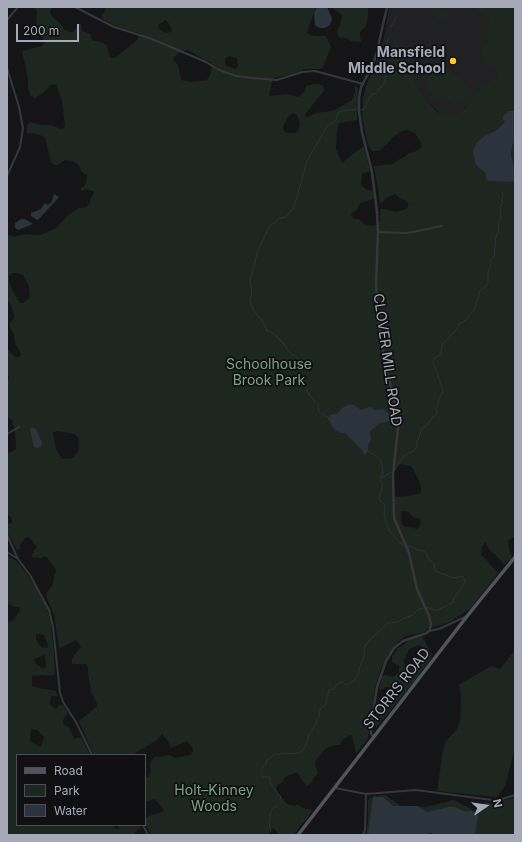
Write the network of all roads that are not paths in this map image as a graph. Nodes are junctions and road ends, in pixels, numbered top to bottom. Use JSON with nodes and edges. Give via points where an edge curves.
{"nodes":[{"id":1,"x":18,"y":7,"type":"edge"},
{"id":2,"x":75,"y":7,"type":"edge"},
{"id":3,"x":387,"y":7,"type":"edge"},
{"id":4,"x":7,"y":20,"type":"edge"},
{"id":5,"x":7,"y":68,"type":"edge"},
{"id":6,"x":363,"y":84,"type":"junction"},
{"id":7,"x":7,"y":176,"type":"edge"},
{"id":8,"x":442,"y":226,"type":"dead end"},
{"id":9,"x":378,"y":232,"type":"junction"},
{"id":10,"x":19,"y":428,"type":"dead end"},
{"id":11,"x":7,"y":434,"type":"edge"},
{"id":12,"x":7,"y":535,"type":"edge"},
{"id":13,"x":7,"y":552,"type":"edge"},
{"id":14,"x":515,"y":557,"type":"edge"},
{"id":15,"x":18,"y":560,"type":"junction"},
{"id":16,"x":468,"y":615,"type":"junction"},
{"id":17,"x":429,"y":631,"type":"junction"},
{"id":18,"x":374,"y":737,"type":"junction"},
{"id":19,"x":92,"y":754,"type":"edge"},
{"id":20,"x":335,"y":788,"type":"junction"},
{"id":21,"x":366,"y":794,"type":"junction"},
{"id":22,"x":515,"y":795,"type":"edge"},
{"id":23,"x":144,"y":826,"type":"edge"},
{"id":24,"x":148,"y":835,"type":"edge"},
{"id":25,"x":298,"y":835,"type":"edge"},
{"id":26,"x":363,"y":835,"type":"edge"}],
"edges":[{"from":1,"to":4,"type":"street"},
{"from":2,"to":6,"type":"street","via":[[114,27],[152,39],[236,76],[277,80],[314,71]]},
{"from":3,"to":6,"type":"street","name":"CLOVER MILL ROAD","via":[[373,65]]},
{"from":5,"to":7,"type":"street","via":[[20,107],[23,128],[20,147]]},
{"from":6,"to":9,"type":"street","name":"CLOVER MILL ROAD","via":[[359,111],[372,172]]},
{"from":8,"to":9,"type":"street","via":[[408,233]]},
{"from":9,"to":17,"type":"street","name":"CLOVER MILL ROAD","via":[[378,316],[385,363],[398,419],[393,475],[394,518],[431,623]]},
{"from":10,"to":11,"type":"street"},
{"from":12,"to":15,"type":"street"},
{"from":13,"to":15,"type":"street"},
{"from":14,"to":16,"type":"main road","name":"STORRS ROAD"},
{"from":15,"to":19,"type":"street","via":[[49,610],[60,694]]},
{"from":16,"to":17,"type":"street","via":[[439,630]]},
{"from":16,"to":18,"type":"main road","name":"STORRS ROAD"},
{"from":17,"to":18,"type":"street","via":[[403,641],[394,648],[386,662],[377,687],[371,725],[371,734]]},
{"from":18,"to":20,"type":"main road","name":"STORRS ROAD"},
{"from":20,"to":21,"type":"street"},
{"from":20,"to":25,"type":"main road","name":"STORRS ROAD"},
{"from":21,"to":22,"type":"street","via":[[416,790],[492,800]]},
{"from":21,"to":26,"type":"street"},
{"from":23,"to":24,"type":"street"}]}
